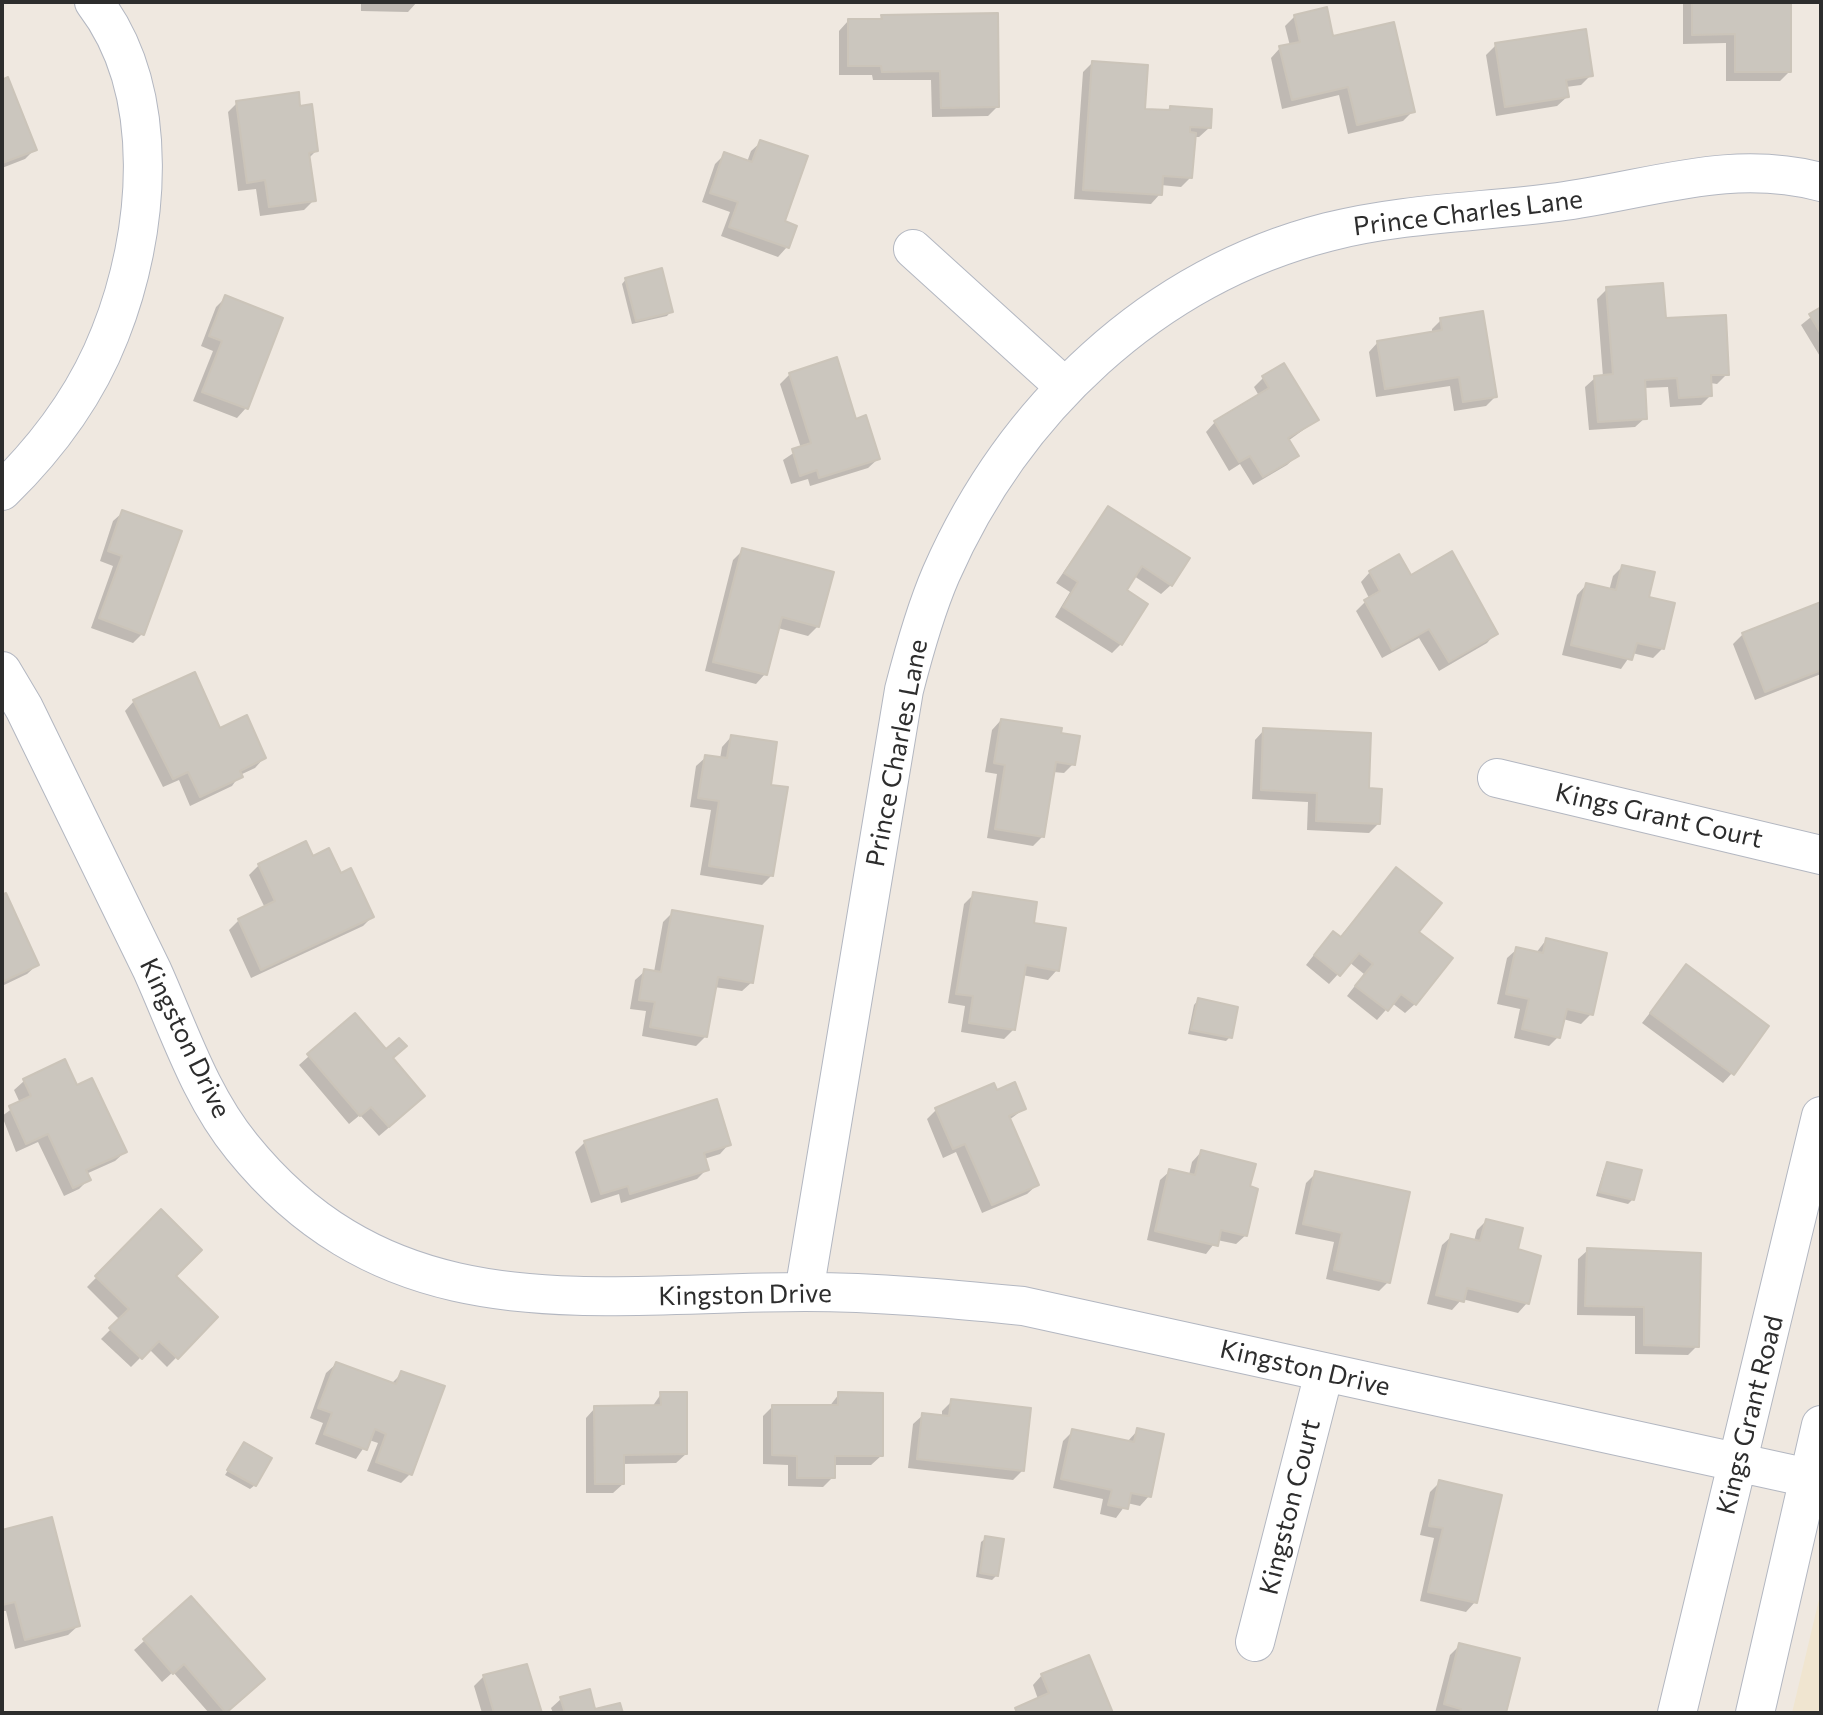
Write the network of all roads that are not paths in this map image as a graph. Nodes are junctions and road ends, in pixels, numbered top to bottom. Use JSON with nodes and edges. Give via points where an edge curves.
{"nodes":[{"id":1,"x":105,"y":6,"type":"edge"},
{"id":2,"x":1821,"y":182,"type":"edge"},
{"id":3,"x":913,"y":249,"type":"dead end"},
{"id":4,"x":1065,"y":387,"type":"junction"},
{"id":5,"x":2,"y":491,"type":"edge"},
{"id":6,"x":2,"y":671,"type":"edge"},
{"id":7,"x":1497,"y":778,"type":"dead end"},
{"id":8,"x":1821,"y":855,"type":"edge"},
{"id":9,"x":1821,"y":1116,"type":"edge"},
{"id":10,"x":804,"y":1292,"type":"junction"},
{"id":11,"x":1324,"y":1373,"type":"junction"},
{"id":12,"x":1821,"y":1425,"type":"edge"},
{"id":13,"x":1738,"y":1463,"type":"junction"},
{"id":14,"x":1809,"y":1478,"type":"junction"},
{"id":15,"x":1255,"y":1642,"type":"dead end"},
{"id":16,"x":1677,"y":1713,"type":"edge"},
{"id":17,"x":1755,"y":1713,"type":"edge"}],
"edges":[{"from":1,"to":5,"type":"street","via":[[137,103],[142,148],[141,212],[130,274],[110,334],[88,380],[54,433]]},
{"from":2,"to":4,"type":"street","name":"Prince Charles Lane","via":[[1755,171],[1704,174],[1585,199],[1400,218],[1327,232],[1257,256],[1191,289],[1140,321]]},
{"from":3,"to":4,"type":"street"},
{"from":4,"to":10,"type":"street","name":"Prince Charles Lane","via":[[996,470],[966,522],[940,576],[915,647],[904,690]]},
{"from":6,"to":10,"type":"street","name":"Kingston Drive","via":[[140,946],[208,1095],[249,1155],[282,1191],[329,1228],[382,1259],[439,1280],[516,1294],[594,1298]]},
{"from":7,"to":8,"type":"street","name":"Kings Grant Court"},
{"from":9,"to":13,"type":"street","name":"Kings Grant Road"},
{"from":10,"to":11,"type":"street","name":"Kingston Drive","via":[[907,1294],[1069,1314]]},
{"from":11,"to":13,"type":"street","name":"Kingston Drive"},
{"from":11,"to":15,"type":"street","name":"Kingston Court"},
{"from":12,"to":14,"type":"street"},
{"from":13,"to":14,"type":"street","name":"Kingston Drive"},
{"from":13,"to":16,"type":"street","name":"Kings Grant Road"},
{"from":14,"to":17,"type":"street"}]}
